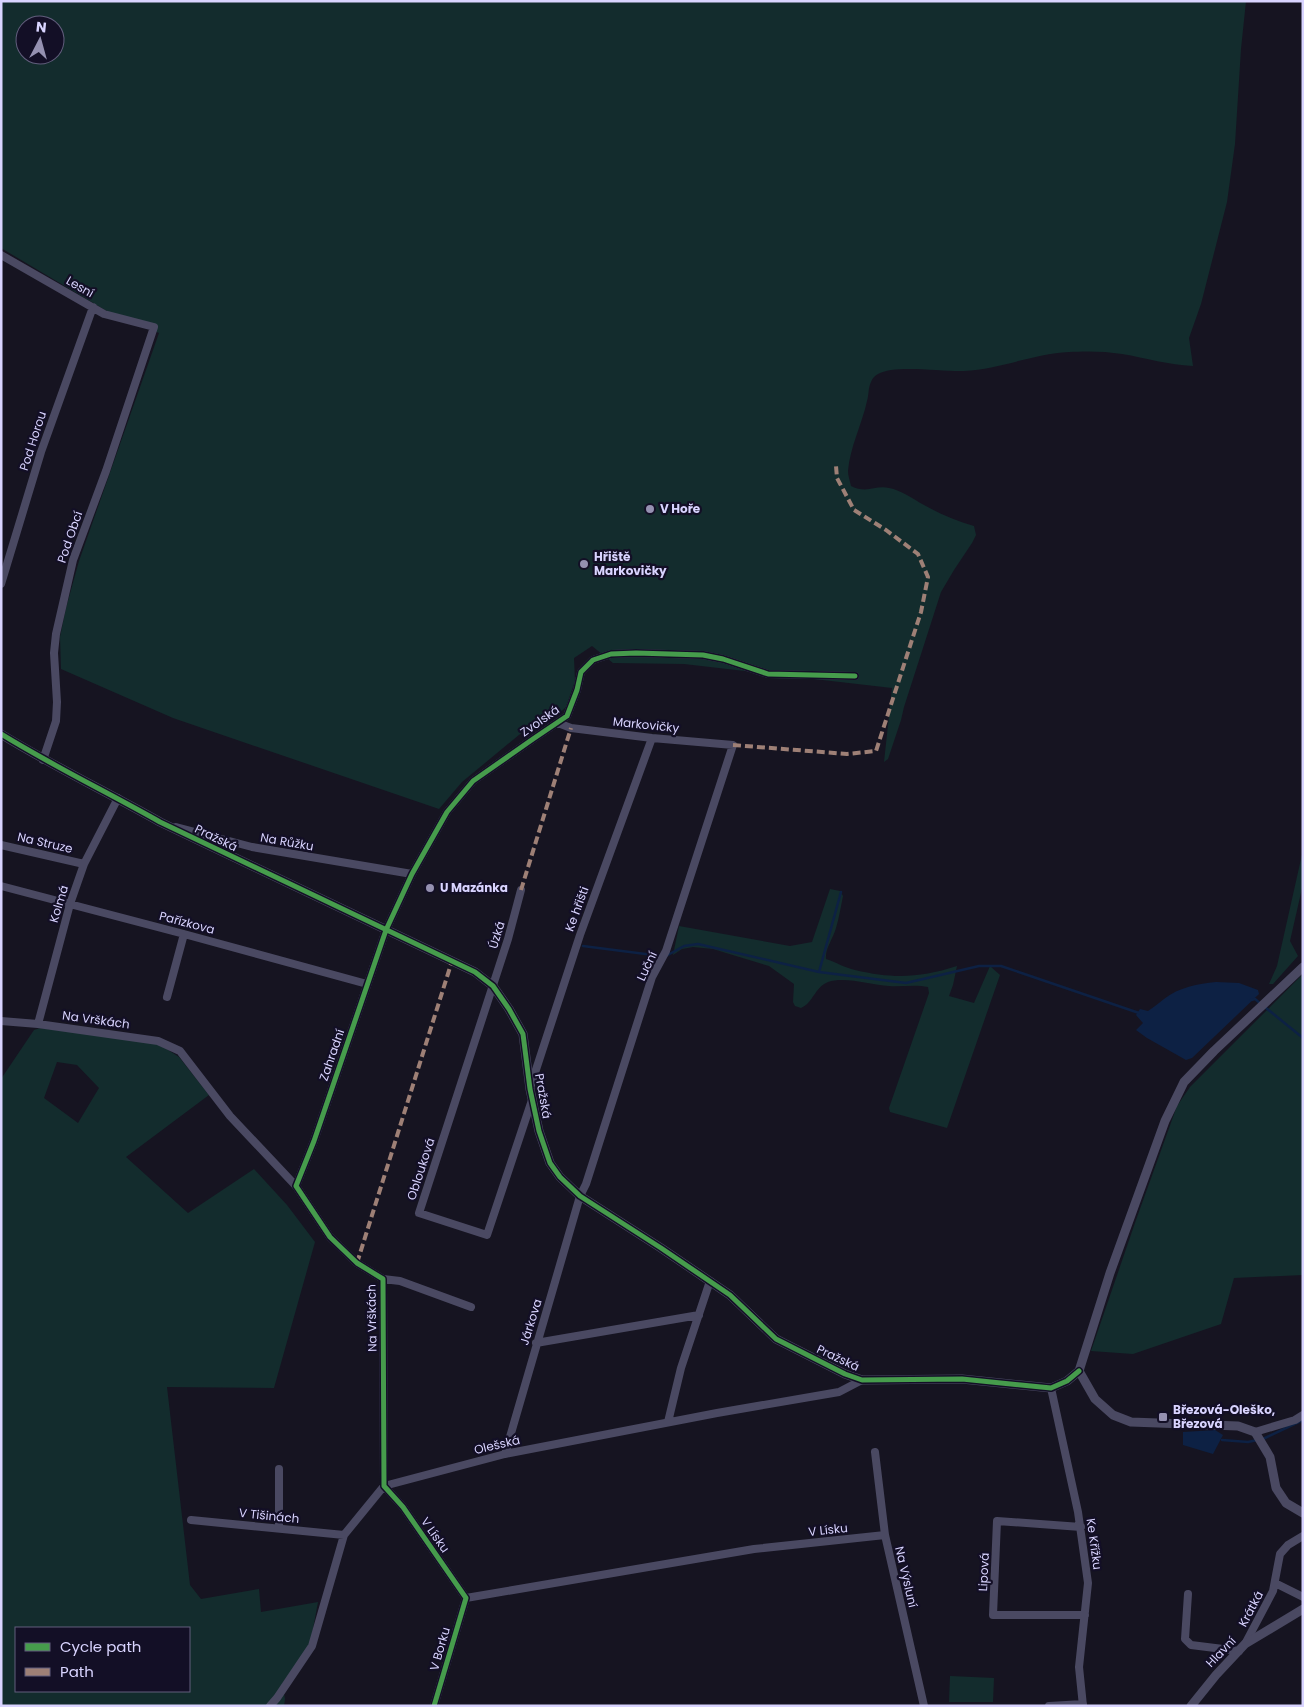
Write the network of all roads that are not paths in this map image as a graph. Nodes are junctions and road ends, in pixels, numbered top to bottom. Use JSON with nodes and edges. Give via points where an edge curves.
{"nodes":[{"id":1,"x":1,"y":255,"type":"edge"},
{"id":2,"x":92,"y":307,"type":"junction"},
{"id":3,"x":154,"y":327,"type":"joint"},
{"id":4,"x":1,"y":584,"type":"edge"},
{"id":5,"x":855,"y":676,"type":"dead end"},
{"id":6,"x":558,"y":723,"type":"junction"},
{"id":7,"x":1,"y":734,"type":"edge"},
{"id":8,"x":652,"y":738,"type":"junction"},
{"id":9,"x":733,"y":745,"type":"joint"},
{"id":10,"x":43,"y":760,"type":"junction"},
{"id":11,"x":118,"y":798,"type":"junction"},
{"id":12,"x":160,"y":822,"type":"junction"},
{"id":13,"x":1,"y":845,"type":"edge"},
{"id":14,"x":84,"y":864,"type":"junction"},
{"id":15,"x":412,"y":874,"type":"junction"},
{"id":16,"x":1,"y":886,"type":"edge"},
{"id":17,"x":521,"y":890,"type":"dead end"},
{"id":18,"x":70,"y":904,"type":"junction"},
{"id":19,"x":386,"y":930,"type":"junction"},
{"id":20,"x":184,"y":934,"type":"junction"},
{"id":21,"x":1303,"y":968,"type":"edge"},
{"id":22,"x":367,"y":984,"type":"junction"},
{"id":23,"x":493,"y":986,"type":"junction"},
{"id":24,"x":167,"y":997,"type":"dead end"},
{"id":25,"x":1,"y":1021,"type":"edge"},
{"id":26,"x":38,"y":1024,"type":"junction"},
{"id":27,"x":530,"y":1089,"type":"junction"},
{"id":28,"x":532,"y":1100,"type":"junction"},
{"id":29,"x":296,"y":1186,"type":"junction"},
{"id":30,"x":580,"y":1196,"type":"junction"},
{"id":31,"x":383,"y":1279,"type":"junction"},
{"id":32,"x":710,"y":1281,"type":"junction"},
{"id":33,"x":471,"y":1307,"type":"dead end"},
{"id":34,"x":699,"y":1316,"type":"junction"},
{"id":35,"x":536,"y":1343,"type":"junction"},
{"id":36,"x":1079,"y":1371,"type":"junction"},
{"id":37,"x":862,"y":1380,"type":"junction"},
{"id":38,"x":1051,"y":1388,"type":"junction"},
{"id":39,"x":1303,"y":1415,"type":"edge"},
{"id":40,"x":668,"y":1422,"type":"junction"},
{"id":41,"x":1255,"y":1432,"type":"junction"},
{"id":42,"x":875,"y":1452,"type":"dead end"},
{"id":43,"x":505,"y":1454,"type":"junction"},
{"id":44,"x":279,"y":1470,"type":"dead end"},
{"id":45,"x":384,"y":1486,"type":"junction"},
{"id":46,"x":1303,"y":1513,"type":"edge"},
{"id":47,"x":191,"y":1520,"type":"dead end"},
{"id":48,"x":1081,"y":1527,"type":"junction"},
{"id":49,"x":279,"y":1528,"type":"junction"},
{"id":50,"x":344,"y":1534,"type":"junction"},
{"id":51,"x":885,"y":1535,"type":"junction"},
{"id":52,"x":1303,"y":1536,"type":"edge"},
{"id":53,"x":1275,"y":1583,"type":"junction"},
{"id":54,"x":1188,"y":1594,"type":"dead end"},
{"id":55,"x":1303,"y":1597,"type":"edge"},
{"id":56,"x":466,"y":1598,"type":"junction"},
{"id":57,"x":1303,"y":1609,"type":"edge"},
{"id":58,"x":1085,"y":1615,"type":"junction"},
{"id":59,"x":1242,"y":1647,"type":"junction"},
{"id":60,"x":1083,"y":1705,"type":"edge"},
{"id":61,"x":270,"y":1706,"type":"edge"},
{"id":62,"x":434,"y":1706,"type":"edge"},
{"id":63,"x":924,"y":1706,"type":"edge"},
{"id":64,"x":1048,"y":1706,"type":"edge"},
{"id":65,"x":1191,"y":1706,"type":"edge"}],
"edges":[{"from":1,"to":2,"type":"street","name":"Lesní"},
{"from":2,"to":3,"type":"street","name":"Lesní","via":[[104,314]]},
{"from":2,"to":4,"type":"street","name":"Pod Horou","via":[[40,452]]},
{"from":3,"to":10,"type":"street","name":"Pod Obcí","via":[[73,560],[54,644],[56,722]]},
{"from":5,"to":6,"type":"street","name":"Zvolská","via":[[768,674],[724,659],[703,656],[611,654],[593,660],[581,672],[568,716]]},
{"from":6,"to":8,"type":"street","name":"Markovičky","via":[[571,728]]},
{"from":6,"to":15,"type":"street","name":"Zvolská","via":[[472,781],[447,812]]},
{"from":7,"to":10,"type":"street","name":"Pražská"},
{"from":8,"to":9,"type":"street","name":"Markovičky"},
{"from":8,"to":27,"type":"street","name":"Ke hřišti","via":[[580,935]]},
{"from":9,"to":30,"type":"street","name":"Luční","via":[[666,951],[652,977]]},
{"from":10,"to":11,"type":"street","name":"Pražská"},
{"from":11,"to":12,"type":"street","name":"Pražská"},
{"from":11,"to":14,"type":"street","name":"Kolmá"},
{"from":12,"to":15,"type":"street","name":"Na Růžku","via":[[252,847]]},
{"from":12,"to":19,"type":"street","name":"Pražská"},
{"from":13,"to":14,"type":"street","name":"Na Struze"},
{"from":14,"to":18,"type":"street","name":"Kolmá"},
{"from":15,"to":19,"type":"street","name":"Zvolská"},
{"from":16,"to":18,"type":"street","name":"Pařízkova"},
{"from":17,"to":23,"type":"street","name":"Úzká"},
{"from":18,"to":20,"type":"street","name":"Pařízkova"},
{"from":18,"to":26,"type":"street","name":"Kolmá"},
{"from":19,"to":22,"type":"street","name":"Zahradní"},
{"from":19,"to":23,"type":"street","name":"Pražská","via":[[475,972]]},
{"from":20,"to":22,"type":"street","name":"Pařízkova"},
{"from":20,"to":24,"type":"street"},
{"from":21,"to":36,"type":"street","via":[[1184,1082],[1158,1138]]},
{"from":22,"to":29,"type":"street","name":"Zahradní"},
{"from":23,"to":27,"type":"street","name":"Pražská","via":[[523,1034]]},
{"from":23,"to":28,"type":"street","name":"Oblouková","via":[[419,1213],[487,1235]]},
{"from":25,"to":26,"type":"street","name":"Na Vrškách"},
{"from":26,"to":29,"type":"street","name":"Na Vrškách","via":[[158,1041],[180,1051],[230,1116]]},
{"from":27,"to":28,"type":"street","name":"Pražská"},
{"from":28,"to":30,"type":"street","name":"Pražská","via":[[550,1162]]},
{"from":29,"to":31,"type":"street","name":"Na Vrškách","via":[[330,1238],[357,1263]]},
{"from":30,"to":32,"type":"street","name":"Pražská"},
{"from":30,"to":35,"type":"street","name":"Járkova"},
{"from":31,"to":33,"type":"street","via":[[400,1281]]},
{"from":31,"to":45,"type":"street","name":"Na Vrškách"},
{"from":32,"to":34,"type":"street"},
{"from":32,"to":37,"type":"street","name":"Pražská","via":[[730,1295],[776,1339]]},
{"from":34,"to":35,"type":"street"},
{"from":34,"to":40,"type":"street","via":[[681,1368]]},
{"from":35,"to":43,"type":"street","name":"Járkova"},
{"from":36,"to":38,"type":"street"},
{"from":36,"to":41,"type":"street","via":[[1095,1399],[1113,1415],[1132,1422],[1238,1426]]},
{"from":37,"to":38,"type":"street","name":"Pražská","via":[[962,1379]]},
{"from":37,"to":40,"type":"street","name":"Olešská","via":[[839,1392]]},
{"from":38,"to":48,"type":"street","name":"Ke Křížku"},
{"from":39,"to":41,"type":"street"},
{"from":40,"to":43,"type":"street","name":"Olešská"},
{"from":41,"to":46,"type":"street","via":[[1270,1457],[1276,1488],[1286,1503]]},
{"from":42,"to":51,"type":"street","name":"Na Výsluní"},
{"from":43,"to":45,"type":"street","name":"Olešská"},
{"from":44,"to":49,"type":"street"},
{"from":45,"to":50,"type":"street"},
{"from":45,"to":56,"type":"street","name":"V Lísku","via":[[403,1507]]},
{"from":47,"to":49,"type":"street","name":"V Tišinách"},
{"from":48,"to":58,"type":"street","name":"Ke Křížku","via":[[1088,1583]]},
{"from":48,"to":58,"type":"street","name":"Lipová","via":[[997,1521],[993,1615]]},
{"from":49,"to":50,"type":"street","name":"V Tišinách"},
{"from":50,"to":61,"type":"street","via":[[312,1646]]},
{"from":51,"to":56,"type":"street","name":"V Lísku","via":[[754,1550]]},
{"from":51,"to":63,"type":"street","name":"Na Výsluní"},
{"from":52,"to":53,"type":"street","name":"Krátká","via":[[1280,1554]]},
{"from":53,"to":55,"type":"street"},
{"from":53,"to":59,"type":"street","name":"Krátká"},
{"from":54,"to":59,"type":"street","via":[[1185,1639],[1191,1645]]},
{"from":56,"to":62,"type":"street","name":"V Borku"},
{"from":57,"to":59,"type":"street","name":"Hlavní"},
{"from":58,"to":60,"type":"street","name":"Ke Křížku","via":[[1079,1667]]},
{"from":59,"to":65,"type":"street","name":"Hlavní"},
{"from":60,"to":64,"type":"street"}]}
